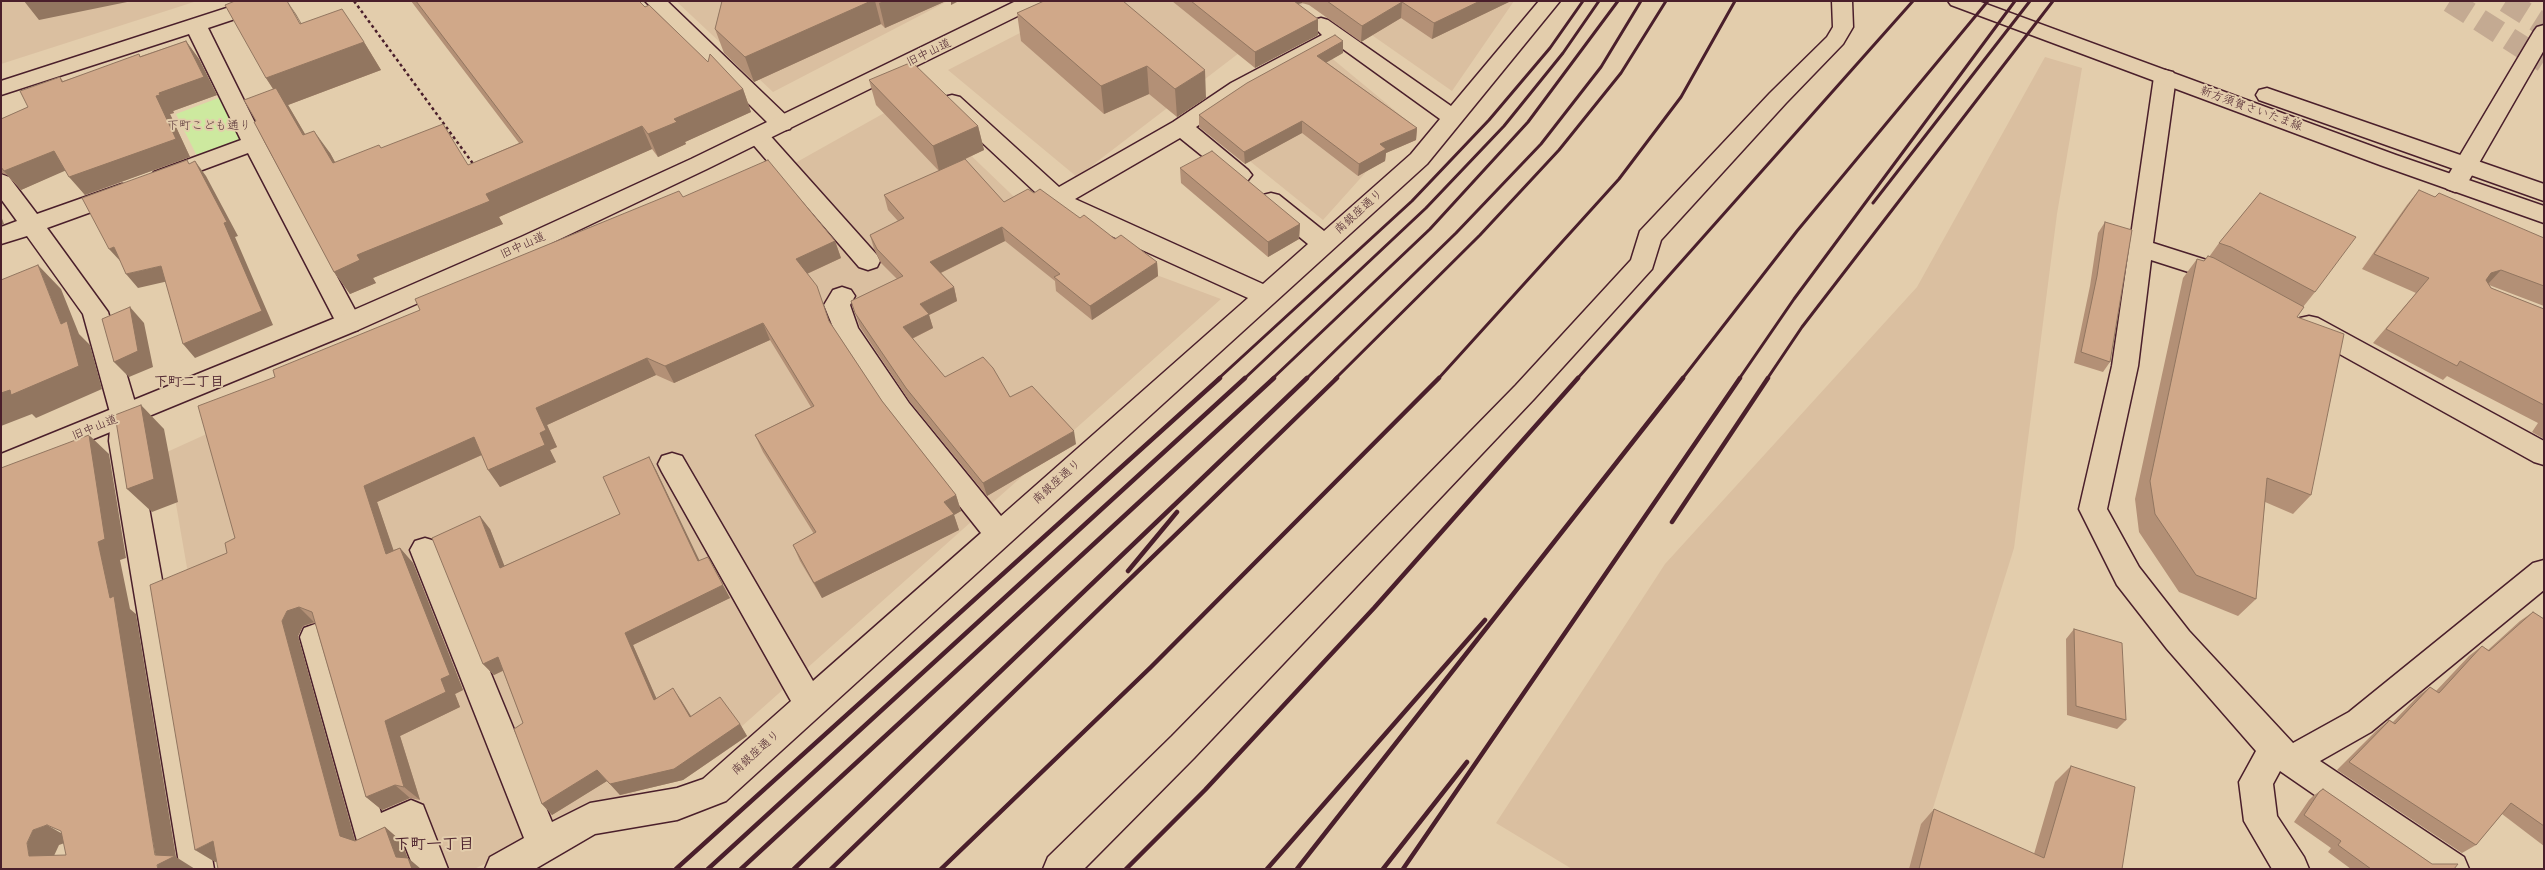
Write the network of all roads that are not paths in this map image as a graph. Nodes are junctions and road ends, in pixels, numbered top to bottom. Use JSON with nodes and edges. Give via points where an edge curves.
{"nodes":[{"id":1,"x":270,"y":1,"type":"edge"},
{"id":2,"x":655,"y":1,"type":"edge"},
{"id":3,"x":1032,"y":1,"type":"edge"},
{"id":4,"x":1550,"y":1,"type":"edge"},
{"id":5,"x":1842,"y":1,"type":"edge"},
{"id":6,"x":1958,"y":1,"type":"edge"},
{"id":7,"x":2007,"y":1,"type":"edge"},
{"id":8,"x":1301,"y":11,"type":"edge"},
{"id":9,"x":196,"y":26,"type":"junction"},
{"id":10,"x":2544,"y":31,"type":"edge"},
{"id":11,"x":1337,"y":35,"type":"junction"},
{"id":12,"x":923,"y":76,"type":"junction"},
{"id":13,"x":2165,"y":77,"type":"junction"},
{"id":14,"x":1,"y":88,"type":"edge"},
{"id":15,"x":1454,"y":118,"type":"junction"},
{"id":16,"x":782,"y":124,"type":"junction"},
{"id":17,"x":1181,"y":127,"type":"junction"},
{"id":18,"x":758,"y":136,"type":"junction"},
{"id":19,"x":254,"y":144,"type":"junction"},
{"id":20,"x":2460,"y":175,"type":"junction"},
{"id":21,"x":1,"y":182,"type":"edge"},
{"id":22,"x":2544,"y":193,"type":"edge"},
{"id":23,"x":1057,"y":199,"type":"junction"},
{"id":24,"x":2544,"y":215,"type":"edge"},
{"id":25,"x":32,"y":225,"type":"junction"},
{"id":26,"x":1,"y":236,"type":"edge"},
{"id":27,"x":1324,"y":244,"type":"junction"},
{"id":28,"x":2140,"y":248,"type":"junction"},
{"id":29,"x":868,"y":261,"type":"dead end"},
{"id":30,"x":2245,"y":289,"type":"edge"},
{"id":31,"x":842,"y":296,"type":"dead end"},
{"id":32,"x":1267,"y":296,"type":"junction"},
{"id":33,"x":2287,"y":313,"type":"edge"},
{"id":34,"x":349,"y":323,"type":"junction"},
{"id":35,"x":125,"y":416,"type":"junction"},
{"id":36,"x":2544,"y":454,"type":"edge"},
{"id":37,"x":672,"y":464,"type":"dead end"},
{"id":38,"x":1,"y":466,"type":"edge"},
{"id":39,"x":999,"y":535,"type":"junction"},
{"id":40,"x":426,"y":550,"type":"dead end"},
{"id":41,"x":2544,"y":572,"type":"edge"},
{"id":42,"x":315,"y":637,"type":"edge"},
{"id":43,"x":810,"y":704,"type":"junction"},
{"id":44,"x":2284,"y":754,"type":"junction"},
{"id":45,"x":544,"y":844,"type":"junction"},
{"id":46,"x":197,"y":869,"type":"edge"},
{"id":47,"x":431,"y":869,"type":"edge"},
{"id":48,"x":502,"y":869,"type":"edge"},
{"id":49,"x":1060,"y":869,"type":"edge"},
{"id":50,"x":2292,"y":869,"type":"edge"},
{"id":51,"x":2452,"y":869,"type":"edge"}],
"edges":[{"from":1,"to":9,"type":"street"},
{"from":2,"to":16,"type":"street"},
{"from":3,"to":12,"type":"street","name":"旧中山道"},
{"from":4,"to":15,"type":"street","name":"南銀座通り"},
{"from":5,"to":49,"type":"street","via":[[1843,26],[1836,40],[1649,237],[1643,263],[1416,506],[1183,748]]},
{"from":6,"to":13,"type":"street","name":"新方須賀さいたま線"},
{"from":7,"to":20,"type":"street","name":"新方須賀さいたま線"},
{"from":8,"to":11,"type":"street"},
{"from":9,"to":14,"type":"street"},
{"from":9,"to":19,"type":"street"},
{"from":10,"to":20,"type":"street"},
{"from":11,"to":15,"type":"street"},
{"from":11,"to":17,"type":"street","via":[[1239,88]]},
{"from":12,"to":16,"type":"street","name":"旧中山道"},
{"from":12,"to":23,"type":"street"},
{"from":13,"to":20,"type":"street","name":"新方須賀さいたま線"},
{"from":13,"to":28,"type":"street"},
{"from":15,"to":27,"type":"street","name":"南銀座通り","via":[[1420,159]]},
{"from":16,"to":18,"type":"street","name":"旧中山道"},
{"from":17,"to":23,"type":"street"},
{"from":17,"to":27,"type":"street"},
{"from":18,"to":29,"type":"street"},
{"from":18,"to":34,"type":"street","name":"旧中山道"},
{"from":19,"to":25,"type":"street"},
{"from":19,"to":34,"type":"street"},
{"from":20,"to":22,"type":"street","name":"新方須賀さいたま線"},
{"from":20,"to":24,"type":"street","name":"新方須賀さいたま線"},
{"from":21,"to":25,"type":"street"},
{"from":23,"to":32,"type":"street"},
{"from":25,"to":26,"type":"street"},
{"from":25,"to":35,"type":"street","via":[[95,312]]},
{"from":27,"to":32,"type":"street","name":"南銀座通り"},
{"from":28,"to":30,"type":"street","via":[[2210,270]]},
{"from":28,"to":44,"type":"street","via":[[2125,366],[2093,509],[2128,576],[2178,640]]},
{"from":31,"to":39,"type":"street","via":[[836,305],[846,330],[899,410]]},
{"from":32,"to":39,"type":"street","name":"南銀座通り"},
{"from":33,"to":36,"type":"street"},
{"from":34,"to":35,"type":"street","name":"旧中山道"},
{"from":35,"to":38,"type":"street","name":"旧中山道"},
{"from":35,"to":46,"type":"street","via":[[123,441]]},
{"from":37,"to":43,"type":"street"},
{"from":39,"to":43,"type":"street","name":"南銀座通り"},
{"from":40,"to":45,"type":"street"},
{"from":41,"to":44,"type":"street","via":[[2360,722]]},
{"from":42,"to":47,"type":"street","via":[[370,836],[411,816]]},
{"from":43,"to":45,"type":"street","name":"南銀座通り","via":[[714,790],[677,804],[590,819]]},
{"from":44,"to":50,"type":"street","via":[[2256,782],[2260,821]]},
{"from":44,"to":51,"type":"street"},
{"from":45,"to":48,"type":"street","name":"南銀座通り"}]}
